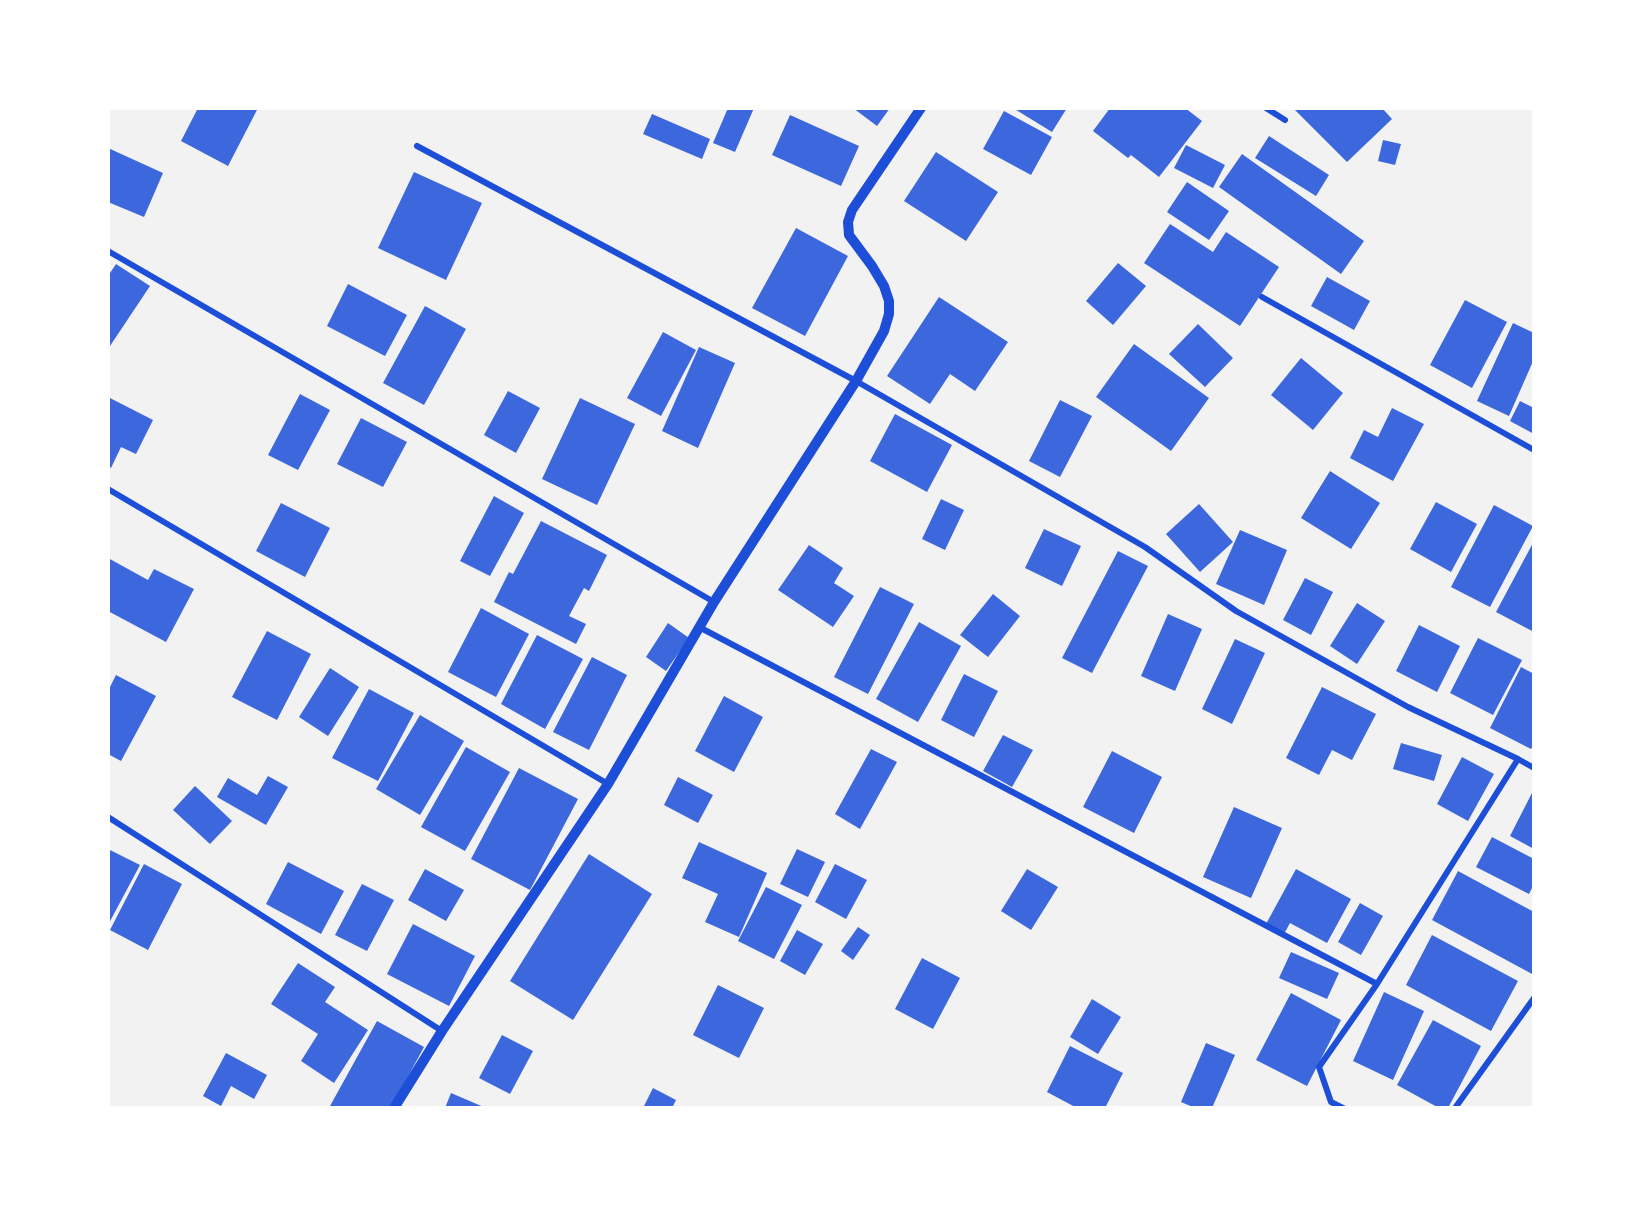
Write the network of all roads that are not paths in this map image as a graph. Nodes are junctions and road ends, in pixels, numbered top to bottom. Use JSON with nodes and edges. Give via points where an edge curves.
{"nodes":[{"id":1,"x":921,"y":108,"type":"edge"},
{"id":2,"x":1266,"y":108,"type":"edge"},
{"id":3,"x":1285,"y":120,"type":"dead end"},
{"id":4,"x":417,"y":146,"type":"dead end"},
{"id":5,"x":108,"y":250,"type":"edge"},
{"id":6,"x":1262,"y":297,"type":"dead end"},
{"id":7,"x":856,"y":381,"type":"junction"},
{"id":8,"x":1534,"y":450,"type":"edge"},
{"id":9,"x":108,"y":489,"type":"edge"},
{"id":10,"x":714,"y":602,"type":"junction"},
{"id":11,"x":699,"y":627,"type":"junction"},
{"id":12,"x":1518,"y":759,"type":"junction"},
{"id":13,"x":1534,"y":768,"type":"edge"},
{"id":14,"x":608,"y":784,"type":"junction"},
{"id":15,"x":108,"y":817,"type":"edge"},
{"id":16,"x":1377,"y":984,"type":"junction"},
{"id":17,"x":1534,"y":998,"type":"edge"},
{"id":18,"x":442,"y":1031,"type":"junction"},
{"id":19,"x":394,"y":1108,"type":"edge"},
{"id":20,"x":1343,"y":1108,"type":"edge"},
{"id":21,"x":1455,"y":1108,"type":"edge"}],
"edges":[{"from":1,"to":7,"type":"street","via":[[852,210],[848,222],[849,235],[884,285],[889,301],[884,331]]},
{"from":2,"to":3,"type":"street"},
{"from":4,"to":7,"type":"street"},
{"from":5,"to":10,"type":"street"},
{"from":6,"to":8,"type":"street"},
{"from":7,"to":10,"type":"street"},
{"from":7,"to":12,"type":"street","via":[[1145,547],[1236,611],[1408,707]]},
{"from":9,"to":14,"type":"street"},
{"from":10,"to":11,"type":"street"},
{"from":11,"to":14,"type":"street"},
{"from":11,"to":16,"type":"street"},
{"from":12,"to":13,"type":"street"},
{"from":12,"to":16,"type":"street"},
{"from":14,"to":18,"type":"street"},
{"from":15,"to":18,"type":"street"},
{"from":16,"to":20,"type":"street","via":[[1319,1067],[1331,1102]]},
{"from":17,"to":21,"type":"street"},
{"from":18,"to":19,"type":"street"}]}
